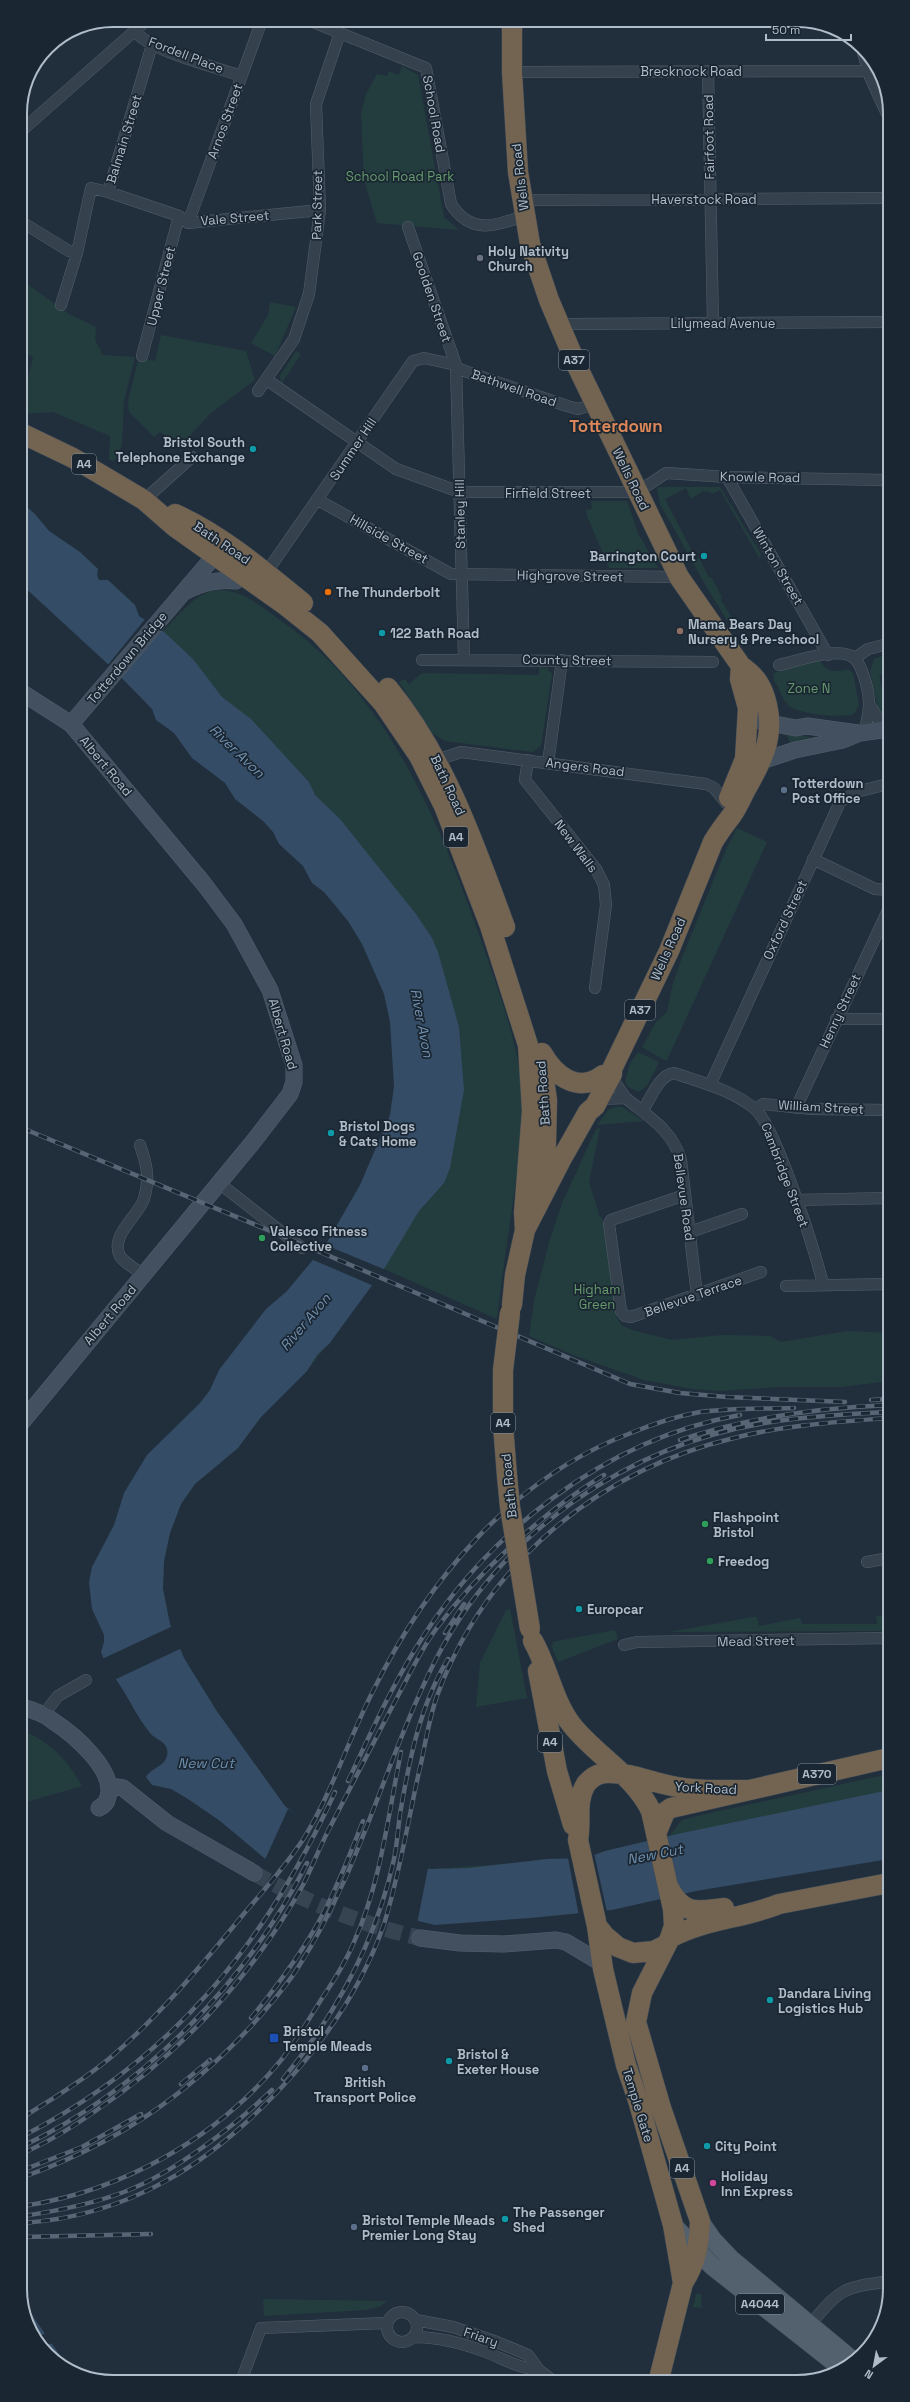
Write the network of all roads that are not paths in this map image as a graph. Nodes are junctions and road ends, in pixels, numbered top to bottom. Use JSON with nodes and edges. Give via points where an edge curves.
{"nodes":[{"id":1,"x":139,"y":27,"type":"edge"},
{"id":2,"x":259,"y":27,"type":"edge"},
{"id":3,"x":325,"y":27,"type":"edge"},
{"id":4,"x":512,"y":27,"type":"edge"},
{"id":5,"x":135,"y":30,"type":"junction"},
{"id":6,"x":340,"y":33,"type":"junction"},
{"id":7,"x":152,"y":45,"type":"junction"},
{"id":8,"x":866,"y":62,"type":"edge"},
{"id":9,"x":708,"y":71,"type":"junction"},
{"id":10,"x":870,"y":71,"type":"junction"},
{"id":11,"x":512,"y":72,"type":"junction"},
{"id":12,"x":241,"y":76,"type":"junction"},
{"id":13,"x":882,"y":104,"type":"edge"},
{"id":14,"x":27,"y":126,"type":"edge"},
{"id":15,"x":108,"y":192,"type":"junction"},
{"id":16,"x":883,"y":198,"type":"edge"},
{"id":17,"x":710,"y":199,"type":"junction"},
{"id":18,"x":523,"y":208,"type":"junction"},
{"id":19,"x":320,"y":210,"type":"junction"},
{"id":20,"x":179,"y":216,"type":"junction"},
{"id":21,"x":188,"y":223,"type":"junction"},
{"id":22,"x":27,"y":225,"type":"edge"},
{"id":23,"x":408,"y":227,"type":"dead end"},
{"id":24,"x":77,"y":253,"type":"junction"},
{"id":25,"x":61,"y":305,"type":"dead end"},
{"id":26,"x":883,"y":322,"type":"edge"},
{"id":27,"x":712,"y":323,"type":"junction"},
{"id":28,"x":559,"y":327,"type":"junction"},
{"id":29,"x":142,"y":356,"type":"dead end"},
{"id":30,"x":456,"y":366,"type":"junction"},
{"id":31,"x":267,"y":380,"type":"junction"},
{"id":32,"x":258,"y":391,"type":"dead end"},
{"id":33,"x":595,"y":404,"type":"junction"},
{"id":34,"x":27,"y":437,"type":"edge"},
{"id":35,"x":357,"y":442,"type":"junction"},
{"id":36,"x":192,"y":457,"type":"dead end"},
{"id":37,"x":727,"y":477,"type":"junction"},
{"id":38,"x":883,"y":480,"type":"edge"},
{"id":39,"x":637,"y":490,"type":"junction"},
{"id":40,"x":460,"y":492,"type":"junction"},
{"id":41,"x":144,"y":500,"type":"junction"},
{"id":42,"x":318,"y":500,"type":"junction"},
{"id":43,"x":220,"y":549,"type":"junction"},
{"id":44,"x":266,"y":573,"type":"junction"},
{"id":45,"x":461,"y":576,"type":"junction"},
{"id":46,"x":679,"y":577,"type":"junction"},
{"id":47,"x":236,"y":581,"type":"joint"},
{"id":48,"x":183,"y":593,"type":"junction"},
{"id":49,"x":320,"y":633,"type":"junction"},
{"id":50,"x":883,"y":645,"type":"edge"},
{"id":51,"x":828,"y":655,"type":"junction"},
{"id":52,"x":855,"y":658,"type":"junction"},
{"id":53,"x":422,"y":660,"type":"dead end"},
{"id":54,"x":464,"y":660,"type":"junction"},
{"id":55,"x":562,"y":660,"type":"junction"},
{"id":56,"x":712,"y":662,"type":"dead end"},
{"id":57,"x":779,"y":665,"type":"dead end"},
{"id":58,"x":27,"y":696,"type":"edge"},
{"id":59,"x":869,"y":704,"type":"junction"},
{"id":60,"x":761,"y":719,"type":"junction"},
{"id":61,"x":71,"y":724,"type":"junction"},
{"id":62,"x":883,"y":725,"type":"edge"},
{"id":63,"x":883,"y":730,"type":"edge"},
{"id":64,"x":862,"y":732,"type":"junction"},
{"id":65,"x":437,"y":760,"type":"junction"},
{"id":66,"x":528,"y":760,"type":"junction"},
{"id":67,"x":754,"y":760,"type":"junction"},
{"id":68,"x":548,"y":763,"type":"junction"},
{"id":69,"x":883,"y":785,"type":"edge"},
{"id":70,"x":726,"y":804,"type":"junction"},
{"id":71,"x":721,"y":827,"type":"junction"},
{"id":72,"x":813,"y":859,"type":"junction"},
{"id":73,"x":883,"y":890,"type":"edge"},
{"id":74,"x":883,"y":922,"type":"edge"},
{"id":75,"x":595,"y":988,"type":"dead end"},
{"id":76,"x":836,"y":1019,"type":"junction"},
{"id":77,"x":883,"y":1019,"type":"edge"},
{"id":78,"x":540,"y":1049,"type":"junction"},
{"id":79,"x":608,"y":1073,"type":"junction"},
{"id":80,"x":710,"y":1085,"type":"junction"},
{"id":81,"x":626,"y":1098,"type":"junction"},
{"id":82,"x":796,"y":1108,"type":"junction"},
{"id":83,"x":755,"y":1109,"type":"junction"},
{"id":84,"x":643,"y":1110,"type":"junction"},
{"id":85,"x":883,"y":1110,"type":"edge"},
{"id":86,"x":589,"y":1113,"type":"junction"},
{"id":87,"x":140,"y":1145,"type":"dead end"},
{"id":88,"x":219,"y":1183,"type":"junction"},
{"id":89,"x":544,"y":1193,"type":"junction"},
{"id":90,"x":685,"y":1195,"type":"junction"},
{"id":91,"x":883,"y":1198,"type":"edge"},
{"id":92,"x":796,"y":1200,"type":"junction"},
{"id":93,"x":742,"y":1214,"type":"dead end"},
{"id":94,"x":532,"y":1224,"type":"junction"},
{"id":95,"x":690,"y":1232,"type":"junction"},
{"id":96,"x":302,"y":1248,"type":"dead end"},
{"id":97,"x":762,"y":1272,"type":"dead end"},
{"id":98,"x":144,"y":1275,"type":"junction"},
{"id":99,"x":823,"y":1284,"type":"junction"},
{"id":100,"x":883,"y":1284,"type":"edge"},
{"id":101,"x":786,"y":1286,"type":"dead end"},
{"id":102,"x":698,"y":1295,"type":"junction"},
{"id":103,"x":27,"y":1416,"type":"edge"},
{"id":104,"x":883,"y":1559,"type":"edge"},
{"id":105,"x":867,"y":1562,"type":"dead end"},
{"id":106,"x":532,"y":1635,"type":"junction"},
{"id":107,"x":883,"y":1638,"type":"edge"},
{"id":108,"x":624,"y":1645,"type":"dead end"},
{"id":109,"x":86,"y":1680,"type":"dead end"},
{"id":110,"x":27,"y":1709,"type":"edge"},
{"id":111,"x":43,"y":1715,"type":"junction"},
{"id":112,"x":883,"y":1759,"type":"edge"},
{"id":113,"x":621,"y":1773,"type":"junction"},
{"id":114,"x":110,"y":1786,"type":"junction"},
{"id":115,"x":745,"y":1790,"type":"junction"},
{"id":116,"x":644,"y":1796,"type":"junction"},
{"id":117,"x":99,"y":1808,"type":"dead end"},
{"id":118,"x":580,"y":1818,"type":"junction"},
{"id":119,"x":657,"y":1827,"type":"junction"},
{"id":120,"x":578,"y":1842,"type":"junction"},
{"id":121,"x":254,"y":1873,"type":"tunnel mouth"},
{"id":122,"x":883,"y":1884,"type":"edge"},
{"id":123,"x":779,"y":1904,"type":"junction"},
{"id":124,"x":681,"y":1910,"type":"junction"},
{"id":125,"x":596,"y":1922,"type":"junction"},
{"id":126,"x":420,"y":1938,"type":"tunnel mouth"},
{"id":127,"x":668,"y":1941,"type":"junction"},
{"id":128,"x":601,"y":1963,"type":"junction"},
{"id":129,"x":700,"y":2220,"type":"junction"},
{"id":130,"x":673,"y":2225,"type":"junction"},
{"id":131,"x":698,"y":2252,"type":"junction"},
{"id":132,"x":683,"y":2283,"type":"junction"},
{"id":133,"x":883,"y":2283,"type":"edge"},
{"id":134,"x":416,"y":2320,"type":"junction"},
{"id":135,"x":386,"y":2323,"type":"junction"},
{"id":136,"x":809,"y":2326,"type":"junction"},
{"id":137,"x":414,"y":2337,"type":"junction"},
{"id":138,"x":849,"y":2358,"type":"edge"},
{"id":139,"x":838,"y":2364,"type":"edge"},
{"id":140,"x":539,"y":2370,"type":"junction"},
{"id":141,"x":243,"y":2375,"type":"edge"},
{"id":142,"x":546,"y":2375,"type":"edge"},
{"id":143,"x":660,"y":2375,"type":"edge"}],
"edges":[{"from":1,"to":5,"type":"street"},
{"from":2,"to":12,"type":"street","name":"Arnos Street"},
{"from":3,"to":6,"type":"street","name":"School Road"},
{"from":4,"to":11,"type":"highway","name":"Wells Road","number":"A37"},
{"from":5,"to":7,"type":"street","name":"Fordell Place"},
{"from":5,"to":14,"type":"street"},
{"from":6,"to":18,"type":"street","name":"School Road","via":[[426,68],[451,204],[458,215],[482,226],[497,225]]},
{"from":6,"to":19,"type":"street","name":"Park Street","via":[[316,104]]},
{"from":7,"to":12,"type":"street","name":"Fordell Place"},
{"from":7,"to":15,"type":"street","name":"Balmain Street"},
{"from":8,"to":10,"type":"street"},
{"from":9,"to":10,"type":"street","name":"Brecknock Road"},
{"from":9,"to":11,"type":"street","name":"Brecknock Road"},
{"from":9,"to":17,"type":"street","name":"Fairfoot Road"},
{"from":10,"to":13,"type":"street","via":[[870,77]]},
{"from":11,"to":18,"type":"highway","name":"Wells Road","number":"A37","via":[[515,146]]},
{"from":12,"to":21,"type":"street","name":"Arnos Street"},
{"from":15,"to":20,"type":"street","name":"Vale Street"},
{"from":15,"to":24,"type":"street","name":"Balmain Street","via":[[91,188]]},
{"from":16,"to":17,"type":"street","name":"Haverstock Road"},
{"from":17,"to":18,"type":"street","name":"Haverstock Road"},
{"from":17,"to":27,"type":"street","name":"Fairfoot Road"},
{"from":18,"to":28,"type":"highway","name":"Wells Road","number":"A37","via":[[530,244]]},
{"from":19,"to":21,"type":"street","name":"Vale Street"},
{"from":19,"to":31,"type":"street","name":"Park Street","via":[[309,294],[303,317],[294,339]]},
{"from":20,"to":21,"type":"street","name":"Vale Street"},
{"from":20,"to":29,"type":"street","name":"Upper Street"},
{"from":22,"to":24,"type":"street"},
{"from":23,"to":30,"type":"street","name":"Goolden Street"},
{"from":24,"to":25,"type":"street","name":"Balmain Street"},
{"from":26,"to":27,"type":"street","name":"Lilymead Avenue"},
{"from":27,"to":28,"type":"street","name":"Lilymead Avenue","via":[[570,324]]},
{"from":28,"to":33,"type":"highway","name":"Wells Road","number":"A37"},
{"from":30,"to":33,"type":"street","name":"Bathwell Road","via":[[566,406],[578,409]]},
{"from":30,"to":35,"type":"street","name":"Summer Hill","via":[[424,358],[413,361]]},
{"from":30,"to":40,"type":"street","name":"Stanley Hill"},
{"from":31,"to":32,"type":"street","name":"Park Street"},
{"from":31,"to":35,"type":"street","name":"Firfield Street"},
{"from":33,"to":39,"type":"highway","name":"Wells Road","number":"A37"},
{"from":34,"to":41,"type":"highway","name":"Bath Road","number":"A4","via":[[79,462]]},
{"from":35,"to":40,"type":"street","name":"Firfield Street","via":[[396,469]]},
{"from":35,"to":42,"type":"street","name":"Summer Hill"},
{"from":36,"to":41,"type":"street"},
{"from":37,"to":38,"type":"street","name":"Knowle Road"},
{"from":37,"to":39,"type":"street","name":"Knowle Road","via":[[666,473]]},
{"from":37,"to":51,"type":"street","name":"Winton Street"},
{"from":39,"to":40,"type":"street","name":"Firfield Street","via":[[599,493]]},
{"from":39,"to":46,"type":"highway","name":"Wells Road","number":"A37"},
{"from":40,"to":45,"type":"street","name":"Stanley Hill"},
{"from":41,"to":43,"type":"highway","name":"Bath Road","number":"A4","via":[[185,519]]},
{"from":42,"to":44,"type":"street","name":"Summer Hill"},
{"from":42,"to":45,"type":"street","name":"Hillside Street","via":[[451,574]]},
{"from":43,"to":44,"type":"highway","name":"Bath Road","number":"A4"},
{"from":43,"to":48,"type":"street","name":"Totterdown Bridge"},
{"from":43,"to":49,"type":"highway","name":"Bath Road","number":"A4"},
{"from":44,"to":65,"type":"highway","name":"Bath Road","number":"A4","via":[[336,631],[364,660],[415,724]]},
{"from":45,"to":46,"type":"street","name":"Highgrove Street"},
{"from":45,"to":54,"type":"street","name":"Stanley Hill"},
{"from":46,"to":60,"type":"highway","name":"Wells Road","number":"A37","via":[[740,666],[740,679],[747,700]]},
{"from":47,"to":48,"type":"street","name":"Totterdown Bridge","via":[[220,580],[202,584]]},
{"from":47,"to":49,"type":"highway","name":"Bath Road","number":"A4","via":[[250,586]]},
{"from":48,"to":61,"type":"street","name":"Totterdown Bridge"},
{"from":49,"to":94,"type":"highway","name":"Bath Road","number":"A4","via":[[383,703],[419,756],[444,806],[490,926],[529,1052],[532,1112],[524,1213]]},
{"from":50,"to":52,"type":"street","via":[[868,649]]},
{"from":51,"to":52,"type":"street","via":[[841,654]]},
{"from":51,"to":57,"type":"street"},
{"from":52,"to":59,"type":"street","via":[[861,665]]},
{"from":53,"to":54,"type":"street","name":"County Street"},
{"from":54,"to":55,"type":"street","name":"County Street"},
{"from":55,"to":56,"type":"street","name":"County Street"},
{"from":55,"to":68,"type":"street"},
{"from":58,"to":61,"type":"street","name":"Albert Road"},
{"from":59,"to":62,"type":"street"},
{"from":59,"to":64,"type":"street"},
{"from":60,"to":64,"type":"street","via":[[796,728],[807,726]]},
{"from":60,"to":67,"type":"highway","name":"Wells Road","number":"A37","via":[[767,745]]},
{"from":61,"to":88,"type":"street","name":"Albert Road","via":[[204,884],[234,924],[270,990],[294,1065],[294,1082],[290,1094]]},
{"from":63,"to":64,"type":"street"},
{"from":64,"to":67,"type":"street","via":[[843,740]]},
{"from":65,"to":66,"type":"street","name":"Angers Road","via":[[461,752]]},
{"from":65,"to":78,"type":"highway","name":"Bath Road","number":"A4","via":[[476,849],[505,929]]},
{"from":66,"to":68,"type":"street","name":"Angers Road"},
{"from":66,"to":75,"type":"street","name":"New Walls","via":[[525,780],[596,869],[604,885],[606,905]]},
{"from":67,"to":70,"type":"highway","name":"Wells Road","number":"A37"},
{"from":67,"to":71,"type":"highway","name":"Wells Road","number":"A37","via":[[732,815]]},
{"from":68,"to":70,"type":"street","name":"Angers Road","via":[[696,782],[714,788]]},
{"from":69,"to":72,"type":"street","name":"Oxford Street","via":[[856,792],[840,802]]},
{"from":70,"to":71,"type":"highway","name":"Wells Road","number":"A37"},
{"from":71,"to":79,"type":"highway","name":"Wells Road","number":"A37","via":[[669,951]]},
{"from":72,"to":73,"type":"street","via":[[875,889]]},
{"from":72,"to":80,"type":"street","name":"Oxford Street"},
{"from":74,"to":76,"type":"street","name":"Henry Street"},
{"from":76,"to":77,"type":"street"},
{"from":76,"to":82,"type":"street","name":"Henry Street"},
{"from":78,"to":79,"type":"highway","via":[[555,1072],[575,1083],[594,1081]]},
{"from":78,"to":89,"type":"highway","name":"Bath Road","number":"A4","via":[[546,1100]]},
{"from":79,"to":81,"type":"street","name":"Bellevue Road"},
{"from":79,"to":86,"type":"highway","name":"Wells Road","number":"A37","via":[[588,1103]]},
{"from":80,"to":83,"type":"street","name":"Cambridge Street"},
{"from":80,"to":84,"type":"street","name":"Cambridge Street","via":[[674,1073],[668,1074]]},
{"from":81,"to":84,"type":"street","name":"Bellevue Road"},
{"from":81,"to":86,"type":"street"},
{"from":82,"to":83,"type":"street","name":"William Street","via":[[764,1104]]},
{"from":82,"to":85,"type":"street","name":"William Street"},
{"from":83,"to":92,"type":"street","name":"Cambridge Street","via":[[768,1127]]},
{"from":84,"to":90,"type":"street","name":"Bellevue Road","via":[[660,1124],[677,1148]]},
{"from":86,"to":89,"type":"highway","name":"Wells Road","number":"A37"},
{"from":86,"to":94,"type":"highway","number":"A37","via":[[579,1150],[551,1207]]},
{"from":87,"to":98,"type":"street","via":[[149,1170],[144,1200],[117,1245],[120,1256]]},
{"from":88,"to":96,"type":"street"},
{"from":88,"to":98,"type":"street","name":"Albert Road"},
{"from":89,"to":94,"type":"highway","name":"Bath Road","number":"A4"},
{"from":90,"to":95,"type":"street","name":"Bellevue Road"},
{"from":90,"to":102,"type":"street","name":"Bellevue Terrace","via":[[610,1220],[609,1224],[621,1311],[624,1316],[631,1317]]},
{"from":91,"to":92,"type":"street"},
{"from":92,"to":99,"type":"street","name":"Cambridge Street"},
{"from":93,"to":95,"type":"street"},
{"from":94,"to":106,"type":"highway","name":"Bath Road","number":"A4","bridge":true,"via":[[511,1309],[503,1370],[503,1424],[510,1507]]},
{"from":95,"to":102,"type":"street","name":"Bellevue Road"},
{"from":97,"to":102,"type":"street","name":"Bellevue Terrace"},
{"from":98,"to":103,"type":"street","name":"Albert Road"},
{"from":99,"to":100,"type":"street"},
{"from":99,"to":101,"type":"street"},
{"from":104,"to":105,"type":"street"},
{"from":106,"to":113,"type":"highway","name":"Bath Road","number":"A4","via":[[570,1723]]},
{"from":106,"to":120,"type":"highway","name":"Bath Road","number":"A4","via":[[547,1728]]},
{"from":107,"to":108,"type":"street","name":"Mead Street","via":[[637,1642]]},
{"from":109,"to":111,"type":"street","via":[[58,1696]]},
{"from":110,"to":111,"type":"street"},
{"from":111,"to":114,"type":"street","via":[[67,1731],[98,1762]]},
{"from":112,"to":115,"type":"highway","name":"York Road","number":"A370"},
{"from":113,"to":115,"type":"highway","name":"York Road","number":"A370","via":[[683,1788]]},
{"from":113,"to":116,"type":"highway","name":"Bath Road","number":"A4"},
{"from":113,"to":118,"type":"highway","number":"A4","via":[[605,1772],[592,1778],[580,1797]]},
{"from":114,"to":117,"type":"street","via":[[107,1801]]},
{"from":114,"to":121,"type":"street","via":[[123,1788],[167,1823]]},
{"from":115,"to":119,"type":"highway","name":"York Road","number":"A370","via":[[671,1808],[665,1812]]},
{"from":116,"to":118,"type":"highway","number":"A4","via":[[623,1787],[604,1786],[592,1794]]},
{"from":116,"to":119,"type":"highway","number":"A4"},
{"from":118,"to":120,"type":"highway","number":"A4"},
{"from":119,"to":124,"type":"highway","number":"A4","via":[[668,1886]]},
{"from":120,"to":125,"type":"highway","number":"A4"},
{"from":122,"to":123,"type":"highway"},
{"from":123,"to":124,"type":"highway","via":[[762,1903],[699,1911]]},
{"from":123,"to":127,"type":"highway","via":[[762,1911],[697,1925]]},
{"from":124,"to":127,"type":"highway","number":"A4"},
{"from":125,"to":127,"type":"highway","via":[[618,1946],[633,1953],[654,1951]]},
{"from":125,"to":128,"type":"highway","name":"Temple Gate","number":"A4"},
{"from":126,"to":128,"type":"street","via":[[460,1943],[504,1944],[556,1940],[572,1944]]},
{"from":127,"to":129,"type":"highway","number":"A4","via":[[642,1993],[636,2022]]},
{"from":128,"to":130,"type":"highway","name":"Temple Gate","number":"A4","via":[[626,2065]]},
{"from":129,"to":131,"type":"highway","name":"Temple Gate"},
{"from":129,"to":136,"type":"main road","number":"A4044","via":[[713,2240],[731,2259]]},
{"from":130,"to":131,"type":"main road","number":"A4044"},
{"from":130,"to":132,"type":"highway","name":"Temple Gate"},
{"from":131,"to":132,"type":"highway","name":"Temple Gate"},
{"from":131,"to":139,"type":"main road","number":"A4044","via":[[712,2266]]},
{"from":132,"to":143,"type":"highway","name":"Temple Gate"},
{"from":133,"to":136,"type":"street","via":[[843,2290]]},
{"from":134,"to":135,"type":"street","name":"Friary","via":[[409,2313],[398,2311]]},
{"from":134,"to":137,"type":"street","via":[[417,2330]]},
{"from":134,"to":140,"type":"street","name":"Friary","via":[[453,2327],[497,2342],[528,2355]]},
{"from":135,"to":137,"type":"street","name":"Friary","via":[[386,2329],[392,2339],[404,2342]]},
{"from":135,"to":141,"type":"street","via":[[261,2328]]},
{"from":136,"to":138,"type":"main road","number":"A4044"},
{"from":137,"to":140,"type":"street","name":"Friary","via":[[436,2337],[466,2345],[521,2368]]},
{"from":140,"to":142,"type":"street","name":"Friary"}]}
